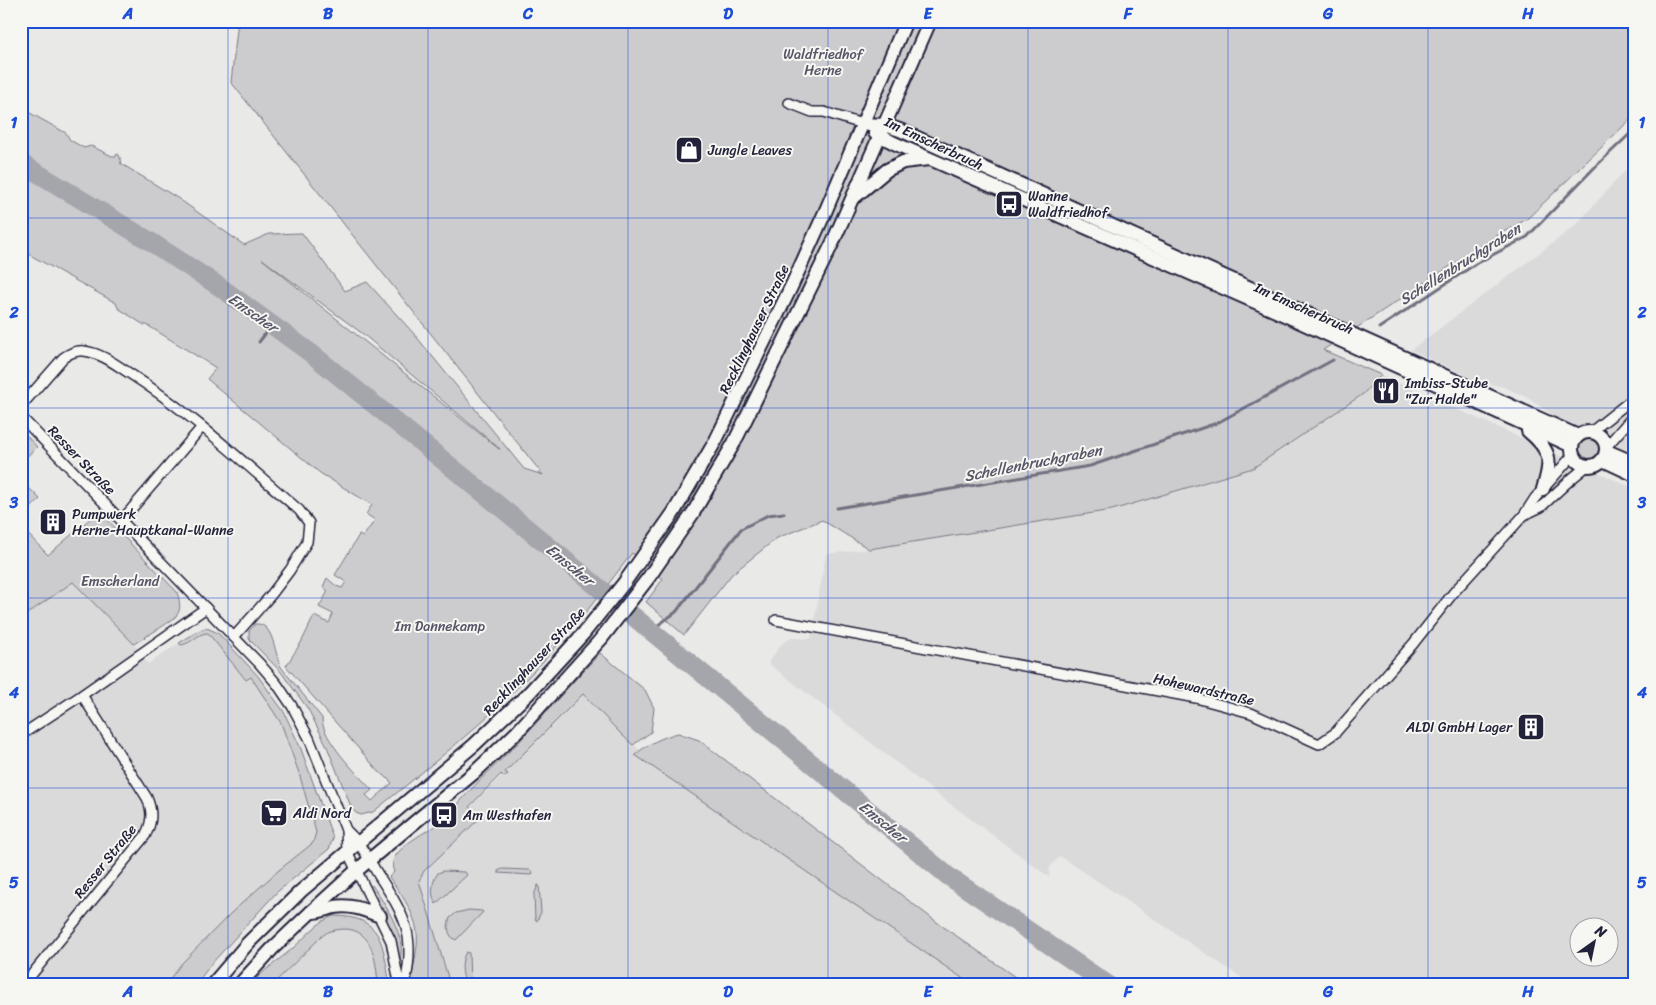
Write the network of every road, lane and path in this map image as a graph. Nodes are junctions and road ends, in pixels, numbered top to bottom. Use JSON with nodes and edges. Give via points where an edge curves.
{"nodes":[{"id":1,"x":906,"y":21,"type":"edge"},
{"id":2,"x":930,"y":21,"type":"edge"},
{"id":3,"x":789,"y":103,"type":"dead end"},
{"id":4,"x":862,"y":124,"type":"junction"},
{"id":5,"x":883,"y":131,"type":"junction"},
{"id":6,"x":929,"y":159,"type":"junction"},
{"id":7,"x":852,"y":199,"type":"junction"},
{"id":8,"x":1635,"y":397,"type":"edge"},
{"id":9,"x":21,"y":406,"type":"edge"},
{"id":10,"x":1635,"y":414,"type":"edge"},
{"id":11,"x":21,"y":417,"type":"edge"},
{"id":12,"x":1517,"y":421,"type":"junction"},
{"id":13,"x":202,"y":427,"type":"junction"},
{"id":14,"x":1591,"y":432,"type":"junction"},
{"id":15,"x":1574,"y":446,"type":"junction"},
{"id":16,"x":1606,"y":452,"type":"junction"},
{"id":17,"x":1635,"y":463,"type":"edge"},
{"id":18,"x":1587,"y":466,"type":"junction"},
{"id":19,"x":1635,"y":475,"type":"edge"},
{"id":20,"x":1543,"y":489,"type":"junction"},
{"id":21,"x":1524,"y":515,"type":"junction"},
{"id":22,"x":122,"y":520,"type":"junction"},
{"id":23,"x":206,"y":608,"type":"junction"},
{"id":24,"x":776,"y":620,"type":"dead end"},
{"id":25,"x":234,"y":637,"type":"junction"},
{"id":26,"x":82,"y":695,"type":"junction"},
{"id":27,"x":21,"y":735,"type":"edge"},
{"id":28,"x":346,"y":830,"type":"junction"},
{"id":29,"x":359,"y":842,"type":"junction"},
{"id":30,"x":347,"y":851,"type":"junction"},
{"id":31,"x":370,"y":860,"type":"junction"},
{"id":32,"x":356,"y":871,"type":"junction"},
{"id":33,"x":311,"y":912,"type":"junction"},
{"id":34,"x":380,"y":916,"type":"junction"},
{"id":35,"x":24,"y":984,"type":"edge"},
{"id":36,"x":213,"y":984,"type":"edge"},
{"id":37,"x":240,"y":984,"type":"edge"},
{"id":38,"x":401,"y":984,"type":"edge"},
{"id":39,"x":405,"y":984,"type":"edge"}],
"edges":[{"from":1,"to":4,"type":"main road","name":"Recklinghauser Straße"},
{"from":2,"to":5,"type":"main road"},
{"from":3,"to":4,"type":"street"},
{"from":4,"to":5,"type":"main road","name":"Im Emscherbruch"},
{"from":4,"to":29,"type":"main road","name":"Recklinghauser Straße","via":[[792,285],[716,440],[674,512],[624,583],[558,662],[474,745]]},
{"from":5,"to":6,"type":"main road","name":"Im Emscherbruch"},
{"from":5,"to":7,"type":"main road"},
{"from":5,"to":15,"type":"main road","name":"Im Emscherbruch","via":[[900,130]]},
{"from":6,"to":7,"type":"main road","via":[[903,162],[887,170]]},
{"from":6,"to":12,"type":"main road","name":"Im Emscherbruch"},
{"from":7,"to":31,"type":"main road","via":[[734,443],[693,513],[637,593],[554,692],[496,752]]},
{"from":8,"to":14,"type":"street"},
{"from":9,"to":13,"type":"street","via":[[63,358],[84,351],[110,361],[161,393]]},
{"from":10,"to":16,"type":"street"},
{"from":11,"to":22,"type":"street","name":"Resser Straße"},
{"from":12,"to":15,"type":"main road","name":"Im Emscherbruch"},
{"from":12,"to":20,"type":"main road","via":[[1541,442],[1548,456]]},
{"from":13,"to":22,"type":"street"},
{"from":13,"to":25,"type":"street","via":[[299,510],[308,523],[307,542],[290,570]]},
{"from":14,"to":15,"type":"main road","via":[[1584,432]]},
{"from":14,"to":16,"type":"main road","via":[[1601,436]]},
{"from":15,"to":18,"type":"main road","name":"Im Emscherbruch","via":[[1576,460]]},
{"from":15,"to":20,"type":"street","name":"Hohewardstraße"},
{"from":16,"to":17,"type":"main road"},
{"from":16,"to":18,"type":"main road","via":[[1596,465]]},
{"from":16,"to":19,"type":"main road"},
{"from":18,"to":21,"type":"street","name":"Hohewardstraße","via":[[1542,507]]},
{"from":20,"to":21,"type":"street","name":"Hohewardstraße"},
{"from":21,"to":24,"type":"street","name":"Hohewardstraße","via":[[1335,733],[1319,744],[1251,713],[1196,698]]},
{"from":22,"to":23,"type":"street","name":"Resser Straße"},
{"from":23,"to":25,"type":"street","name":"Resser Straße"},
{"from":23,"to":26,"type":"street"},
{"from":25,"to":28,"type":"street","name":"Resser Straße","via":[[277,684],[296,713]]},
{"from":26,"to":27,"type":"street"},
{"from":26,"to":35,"type":"street","name":"Resser Straße","via":[[147,798],[152,818],[145,836]]},
{"from":28,"to":29,"type":"street"},
{"from":28,"to":30,"type":"street","name":"Resser Straße"},
{"from":29,"to":30,"type":"main road","name":"Recklinghauser Straße"},
{"from":29,"to":31,"type":"street"},
{"from":30,"to":32,"type":"street"},
{"from":30,"to":36,"type":"main road","name":"Recklinghauser Straße","via":[[271,919]]},
{"from":31,"to":32,"type":"main road"},
{"from":31,"to":39,"type":"street","via":[[406,921],[409,946]]},
{"from":32,"to":33,"type":"main road"},
{"from":32,"to":34,"type":"street"},
{"from":33,"to":34,"type":"main road","via":[[354,907]]},
{"from":33,"to":37,"type":"main road"},
{"from":34,"to":38,"type":"street","via":[[392,941]]}]}
